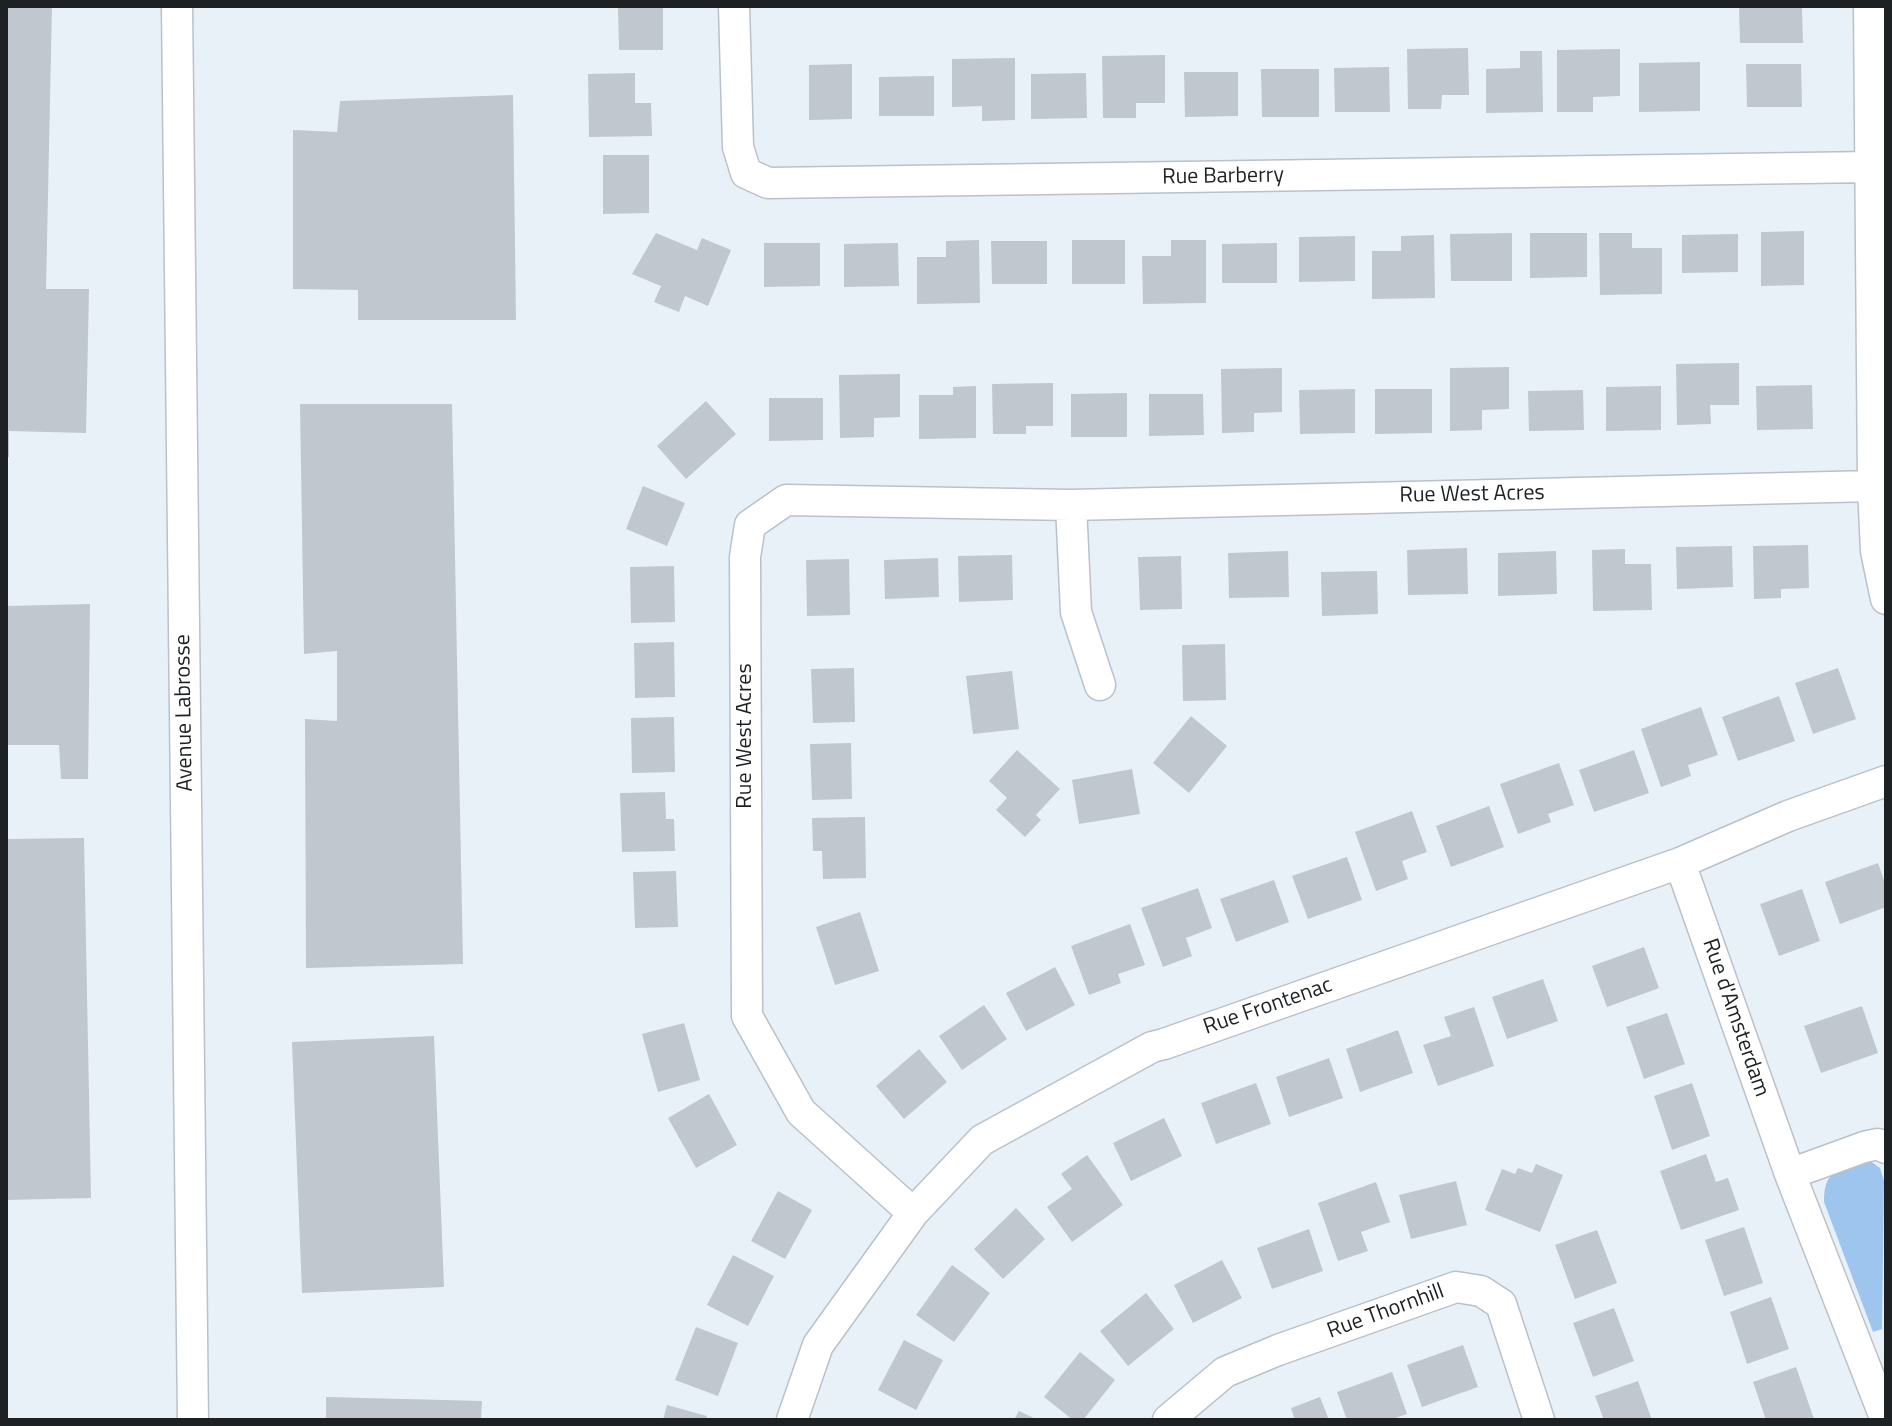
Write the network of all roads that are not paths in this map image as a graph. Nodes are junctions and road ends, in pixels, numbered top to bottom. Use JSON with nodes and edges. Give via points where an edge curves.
{"nodes":[{"id":1,"x":177,"y":6,"type":"edge"},
{"id":2,"x":734,"y":6,"type":"edge"},
{"id":3,"x":1869,"y":6,"type":"edge"},
{"id":4,"x":1871,"y":167,"type":"junction"},
{"id":5,"x":1873,"y":486,"type":"junction"},
{"id":6,"x":1071,"y":505,"type":"junction"},
{"id":7,"x":1886,"y":599,"type":"edge"},
{"id":8,"x":1100,"y":685,"type":"dead end"},
{"id":9,"x":1886,"y":781,"type":"edge"},
{"id":10,"x":1680,"y":863,"type":"junction"},
{"id":11,"x":1886,"y":1148,"type":"edge"},
{"id":12,"x":1790,"y":1174,"type":"junction"},
{"id":13,"x":913,"y":1213,"type":"junction"},
{"id":14,"x":193,"y":1420,"type":"edge"},
{"id":15,"x":792,"y":1420,"type":"edge"},
{"id":16,"x":1168,"y":1420,"type":"edge"},
{"id":17,"x":1539,"y":1420,"type":"edge"},
{"id":18,"x":1886,"y":1420,"type":"edge"}],
"edges":[{"from":1,"to":14,"type":"street","name":"Avenue Labrosse"},
{"from":2,"to":4,"type":"street","name":"Rue Barberry","via":[[738,147],[746,173],[768,183]]},
{"from":3,"to":4,"type":"street"},
{"from":4,"to":5,"type":"street"},
{"from":5,"to":6,"type":"street","name":"Rue West Acres"},
{"from":5,"to":7,"type":"street","via":[[1876,551]]},
{"from":6,"to":8,"type":"street","via":[[1076,612]]},
{"from":6,"to":13,"type":"street","name":"Rue West Acres","via":[[786,500],[750,525],[745,557],[747,1016],[801,1112]]},
{"from":9,"to":10,"type":"street","name":"Rue Frontenac"},
{"from":10,"to":12,"type":"street","name":"Rue d'Amsterdam"},
{"from":10,"to":13,"type":"street","name":"Rue Frontenac","via":[[1152,1047],[982,1140]]},
{"from":11,"to":12,"type":"street","via":[[1864,1147]]},
{"from":12,"to":18,"type":"street","name":"Rue d'Amsterdam"},
{"from":13,"to":15,"type":"street","name":"Rue Frontenac","via":[[818,1345]]},
{"from":16,"to":17,"type":"street","name":"Rue Thornhill","via":[[1225,1372],[1456,1287],[1481,1291],[1501,1304]]}]}
